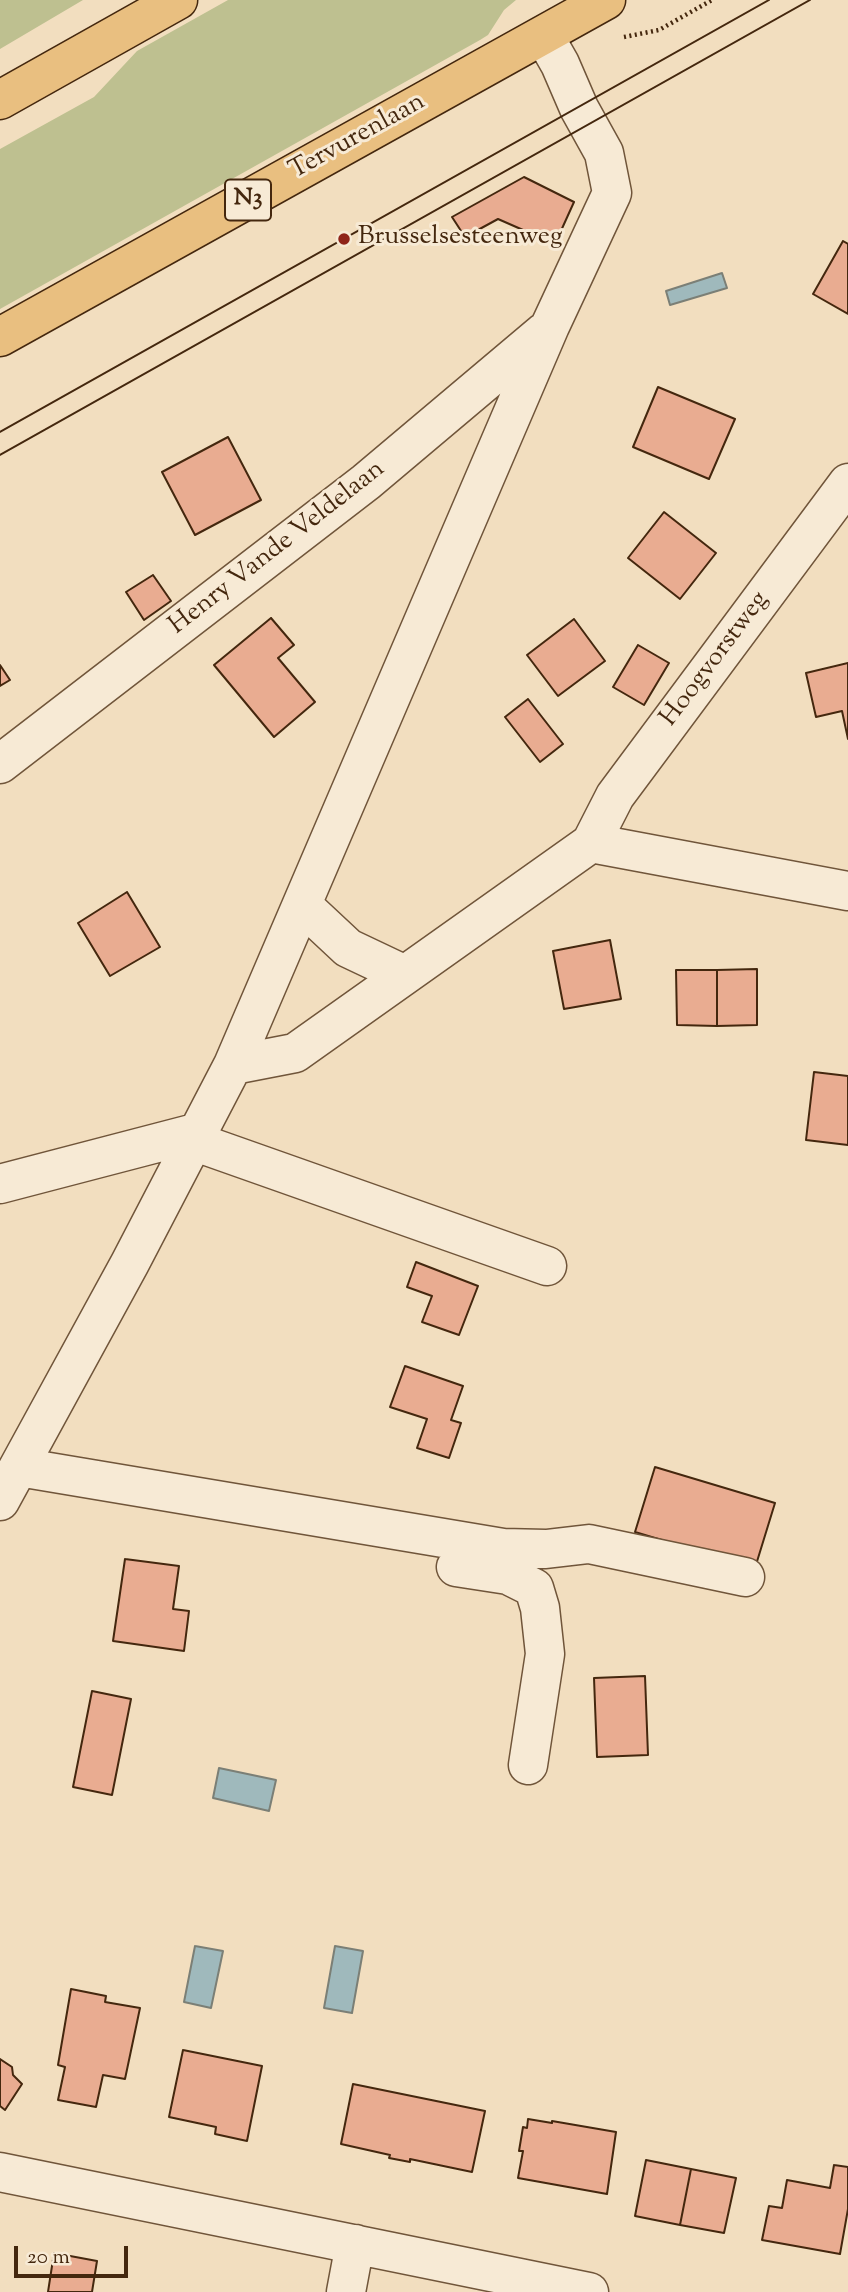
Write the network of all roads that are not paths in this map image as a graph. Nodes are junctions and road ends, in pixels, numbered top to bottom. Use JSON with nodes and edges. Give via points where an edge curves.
{"nodes":[{"id":1,"x":178,"y":0,"type":"edge"},
{"id":2,"x":606,"y":0,"type":"edge"},
{"id":3,"x":544,"y":36,"type":"junction"},
{"id":4,"x":0,"y":100,"type":"edge"},
{"id":5,"x":551,"y":326,"type":"junction"},
{"id":6,"x":0,"y":337,"type":"edge"},
{"id":7,"x":848,"y":483,"type":"edge"},
{"id":8,"x":0,"y":764,"type":"edge"},
{"id":9,"x":591,"y":842,"type":"junction"},
{"id":10,"x":848,"y":891,"type":"edge"},
{"id":11,"x":302,"y":905,"type":"junction"},
{"id":12,"x":405,"y":975,"type":"junction"},
{"id":13,"x":233,"y":1065,"type":"junction"},
{"id":14,"x":196,"y":1136,"type":"junction"},
{"id":15,"x":0,"y":1184,"type":"edge"},
{"id":16,"x":547,"y":1266,"type":"dead end"},
{"id":17,"x":8,"y":1487,"type":"edge"},
{"id":18,"x":745,"y":1577,"type":"dead end"},
{"id":19,"x":528,"y":1765,"type":"dead end"},
{"id":20,"x":0,"y":2172,"type":"edge"},
{"id":21,"x":355,"y":2244,"type":"junction"},
{"id":22,"x":346,"y":2292,"type":"edge"},
{"id":23,"x":589,"y":2292,"type":"edge"}],
"edges":[{"from":1,"to":4,"type":"main road"},
{"from":2,"to":3,"type":"main road","name":"Tervurenlaan","number":"N3"},
{"from":3,"to":5,"type":"street","via":[[604,153],[612,193]]},
{"from":3,"to":6,"type":"main road","name":"Tervurenlaan","number":"N3"},
{"from":5,"to":8,"type":"street","name":"Henry Vande Veldelaan","via":[[366,482]]},
{"from":5,"to":11,"type":"street"},
{"from":7,"to":9,"type":"street","name":"Hoogvorstweg","via":[[615,796]]},
{"from":9,"to":10,"type":"street"},
{"from":9,"to":12,"type":"street","name":"Hoogvorstweg"},
{"from":11,"to":12,"type":"street","via":[[348,948]]},
{"from":11,"to":13,"type":"street"},
{"from":12,"to":13,"type":"street","name":"Hoogvorstweg","via":[[295,1053]]},
{"from":13,"to":14,"type":"street"},
{"from":14,"to":15,"type":"street"},
{"from":14,"to":16,"type":"street"},
{"from":14,"to":17,"type":"street"},
{"from":17,"to":18,"type":"street","via":[[503,1549],[589,1544]]},
{"from":17,"to":19,"type":"street","via":[[509,1575],[534,1588],[545,1654]]},
{"from":20,"to":21,"type":"street"},
{"from":21,"to":22,"type":"street"},
{"from":21,"to":23,"type":"street"}]}
